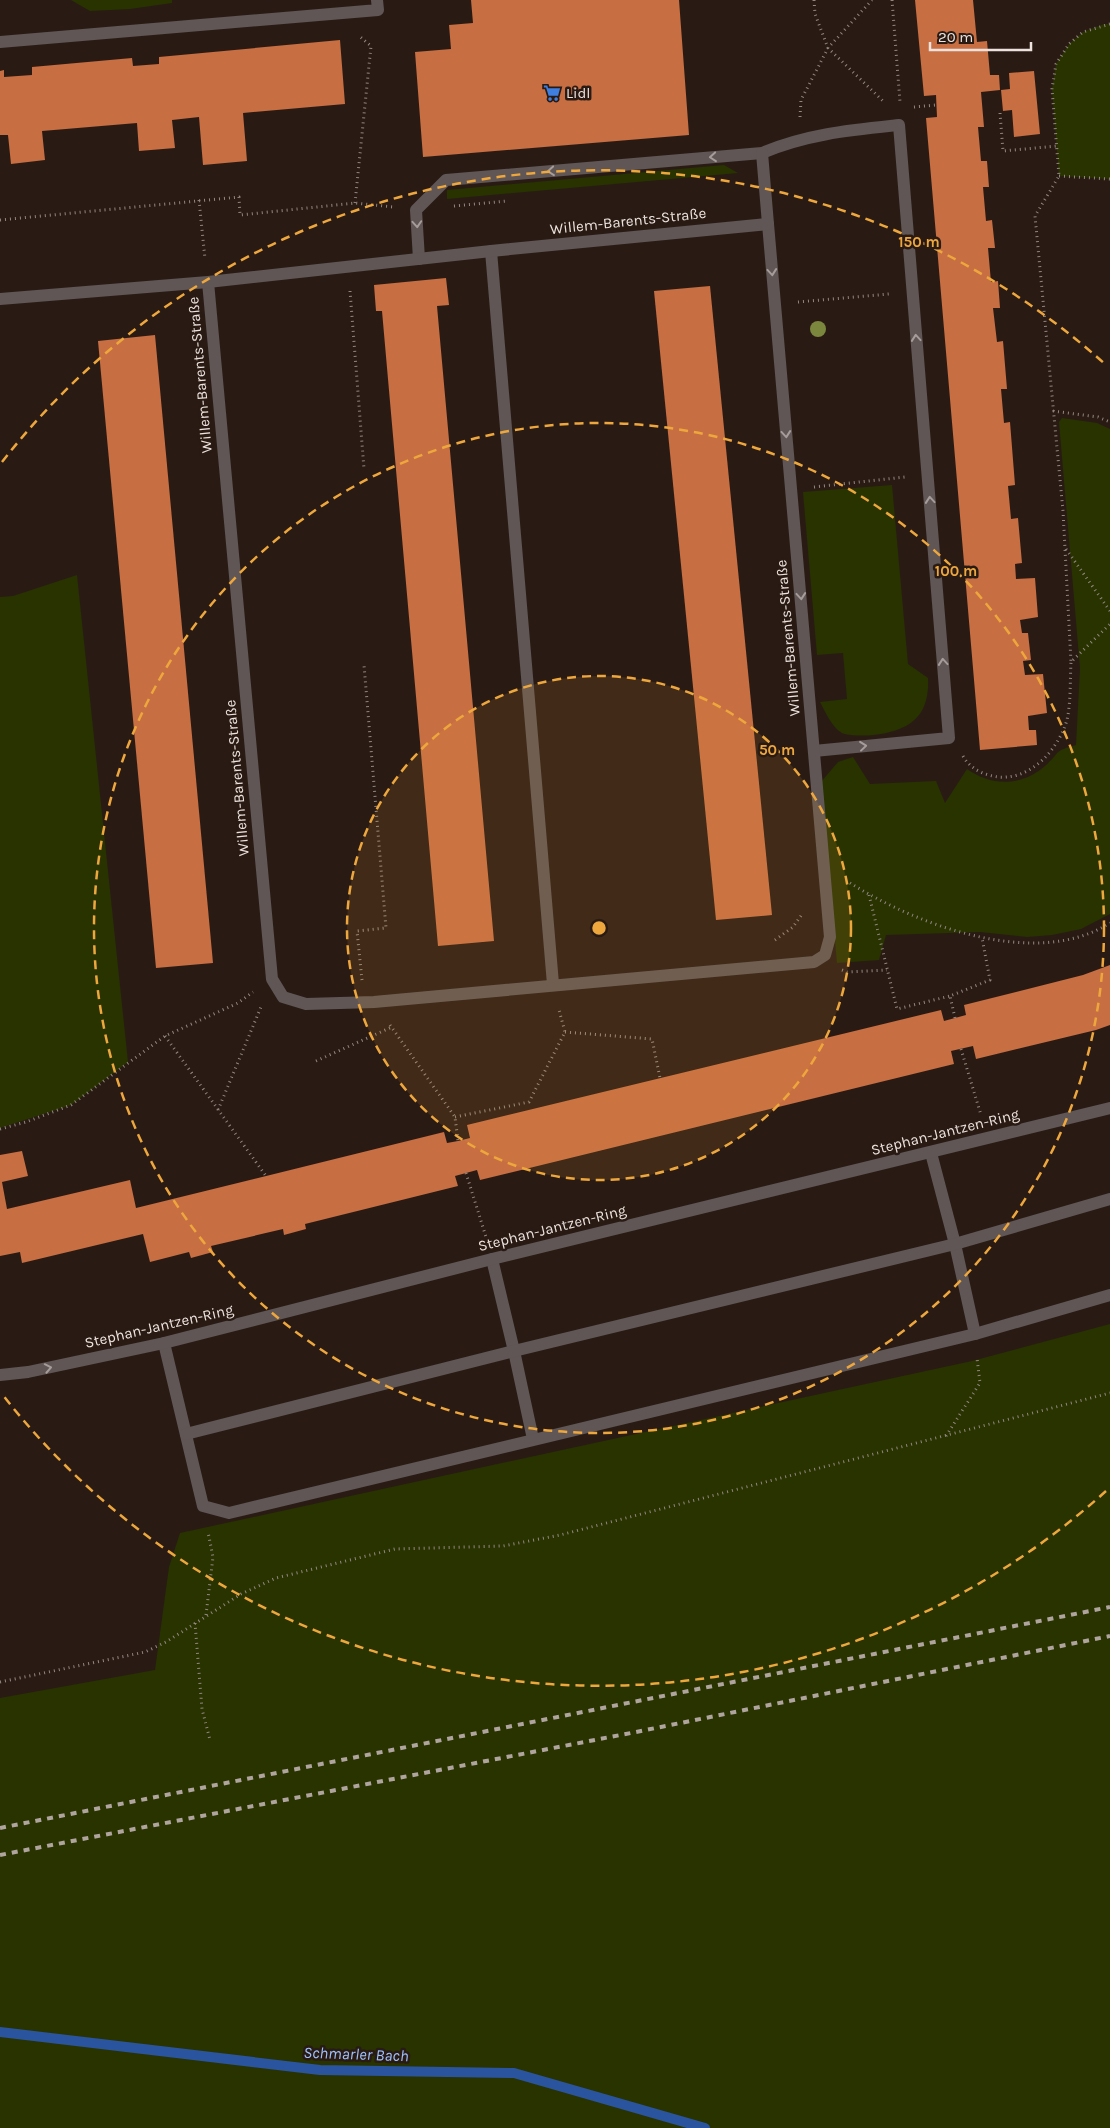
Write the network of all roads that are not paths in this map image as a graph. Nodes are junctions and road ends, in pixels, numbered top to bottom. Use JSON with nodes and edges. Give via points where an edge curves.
{"nodes":[{"id":1,"x":377,"y":0,"type":"edge"},
{"id":2,"x":0,"y":42,"type":"edge"},
{"id":3,"x":762,"y":152,"type":"junction"},
{"id":4,"x":768,"y":224,"type":"junction"},
{"id":5,"x":491,"y":251,"type":"junction"},
{"id":6,"x":419,"y":259,"type":"junction"},
{"id":7,"x":208,"y":282,"type":"junction"},
{"id":8,"x":0,"y":299,"type":"edge"},
{"id":9,"x":814,"y":751,"type":"junction"},
{"id":10,"x":553,"y":984,"type":"junction"},
{"id":11,"x":1110,"y":1108,"type":"edge"},
{"id":12,"x":930,"y":1153,"type":"junction"},
{"id":13,"x":1110,"y":1199,"type":"edge"},
{"id":14,"x":955,"y":1244,"type":"junction"},
{"id":15,"x":492,"y":1260,"type":"junction"},
{"id":16,"x":1110,"y":1295,"type":"edge"},
{"id":17,"x":975,"y":1334,"type":"junction"},
{"id":18,"x":164,"y":1343,"type":"junction"},
{"id":19,"x":514,"y":1351,"type":"junction"},
{"id":20,"x":0,"y":1375,"type":"edge"},
{"id":21,"x":186,"y":1434,"type":"junction"},
{"id":22,"x":533,"y":1439,"type":"junction"}],
"edges":[{"from":1,"to":2,"type":"street","via":[[378,10]]},
{"from":3,"to":4,"type":"street","name":"Willem-Barents-Straße"},
{"from":3,"to":6,"type":"street","one_way":true,"via":[[446,180],[416,210]]},
{"from":9,"to":3,"type":"street","one_way":true,"via":[[949,738],[899,125],[836,131],[801,138]]},
{"from":4,"to":5,"type":"street","name":"Willem-Barents-Straße"},
{"from":4,"to":9,"type":"street","name":"Willem-Barents-Straße","one_way":true},
{"from":5,"to":6,"type":"street","name":"Willem-Barents-Straße"},
{"from":5,"to":10,"type":"street"},
{"from":6,"to":7,"type":"street","name":"Willem-Barents-Straße"},
{"from":7,"to":8,"type":"street","name":"Willem-Barents-Straße"},
{"from":7,"to":10,"type":"street","name":"Willem-Barents-Straße","via":[[272,979],[283,997],[306,1004],[374,1002]]},
{"from":9,"to":10,"type":"street","name":"Willem-Barents-Straße","via":[[830,937],[825,955],[814,962]]},
{"from":11,"to":12,"type":"street","name":"Stephan-Jantzen-Ring"},
{"from":12,"to":14,"type":"street"},
{"from":12,"to":15,"type":"street","name":"Stephan-Jantzen-Ring"},
{"from":13,"to":14,"type":"street"},
{"from":14,"to":17,"type":"street"},
{"from":14,"to":19,"type":"street"},
{"from":15,"to":18,"type":"street","name":"Stephan-Jantzen-Ring"},
{"from":15,"to":19,"type":"street"},
{"from":16,"to":17,"type":"street"},
{"from":17,"to":22,"type":"street"},
{"from":20,"to":18,"type":"street","name":"Stephan-Jantzen-Ring","one_way":true},
{"from":18,"to":21,"type":"street"},
{"from":19,"to":21,"type":"street"},
{"from":19,"to":22,"type":"street"},
{"from":21,"to":22,"type":"street","via":[[203,1506],[229,1513]]}]}
